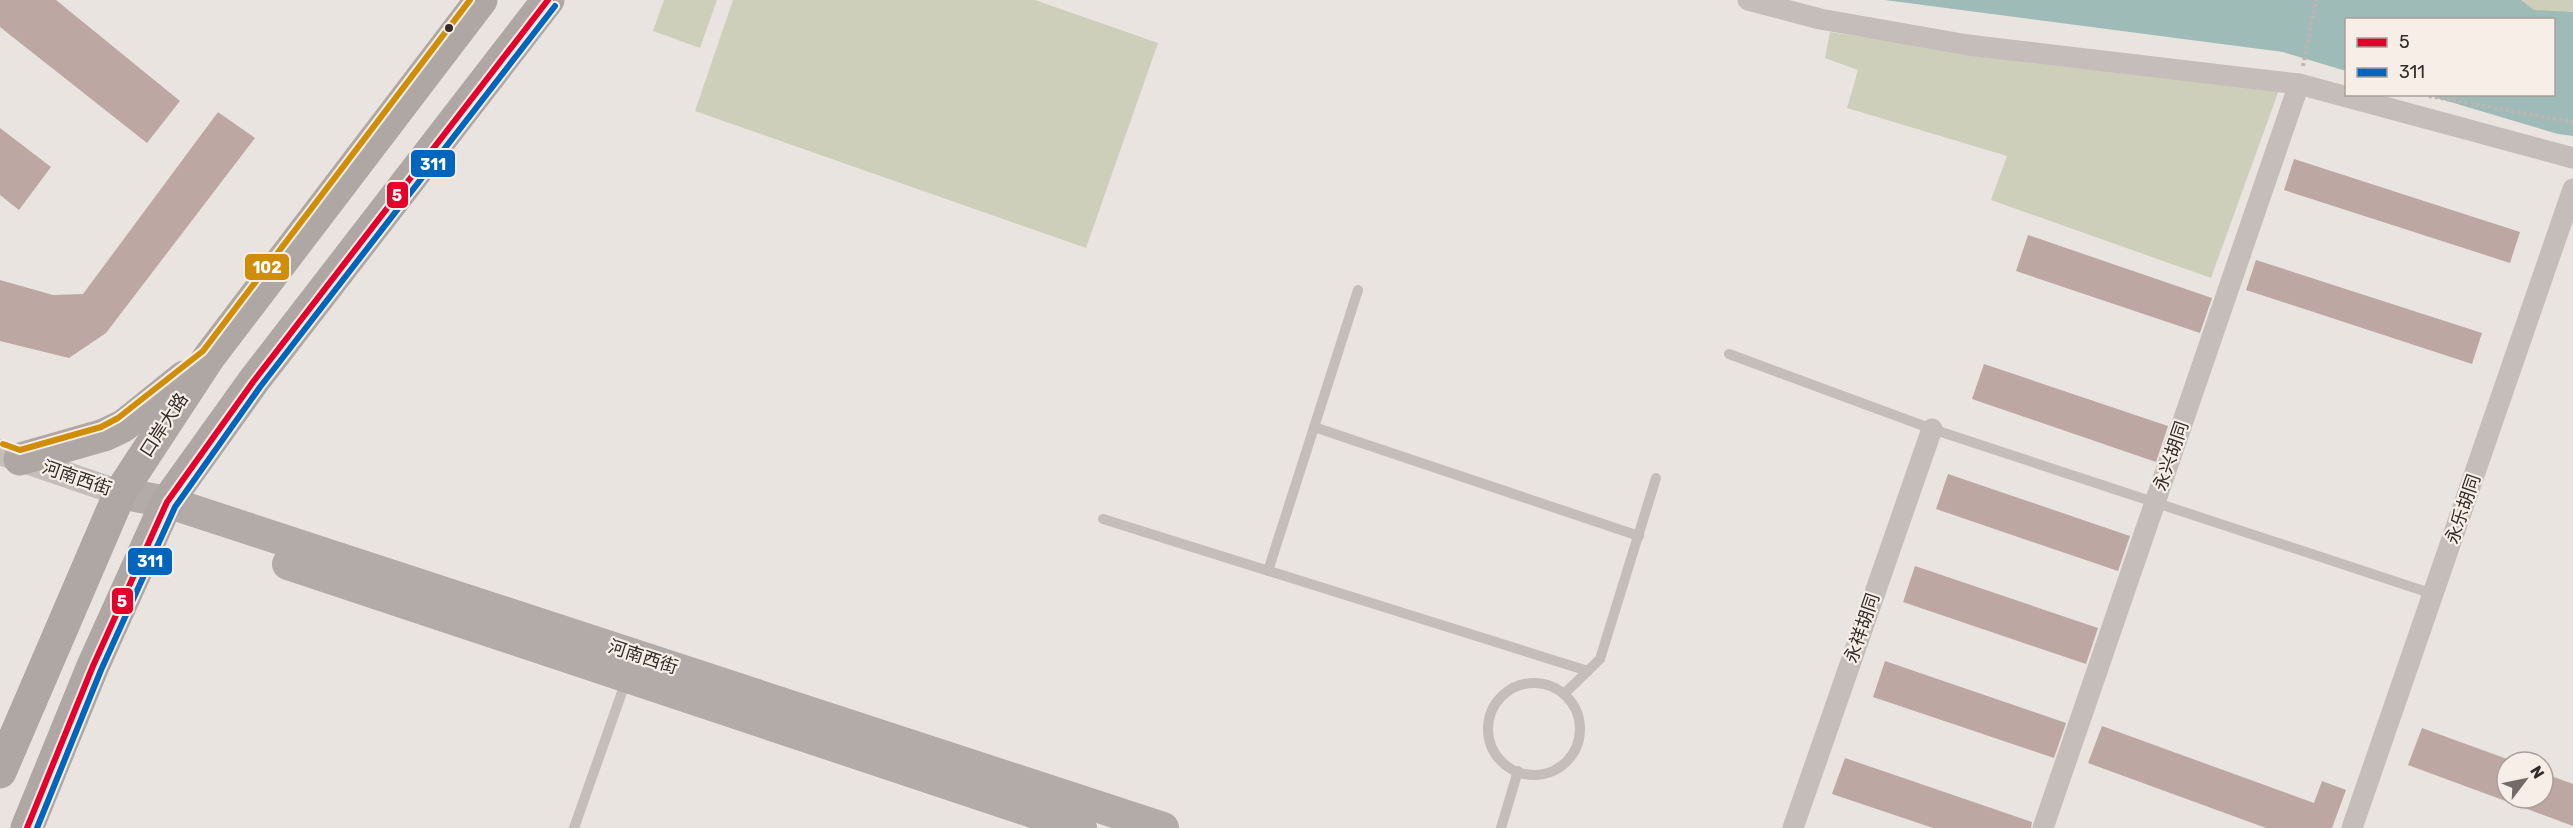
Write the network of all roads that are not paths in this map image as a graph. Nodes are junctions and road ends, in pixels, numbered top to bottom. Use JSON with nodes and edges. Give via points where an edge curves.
{"nodes":[{"id":1,"x":480,"y":0,"type":"edge"},
{"id":2,"x":548,"y":0,"type":"edge"},
{"id":3,"x":1748,"y":0,"type":"edge"},
{"id":4,"x":2301,"y":75,"type":"junction"},
{"id":5,"x":2345,"y":88,"type":"edge"},
{"id":6,"x":2370,"y":96,"type":"edge"},
{"id":7,"x":2573,"y":158,"type":"edge"},
{"id":8,"x":2573,"y":189,"type":"edge"},
{"id":9,"x":1358,"y":290,"type":"dead end"},
{"id":10,"x":1729,"y":354,"type":"dead end"},
{"id":11,"x":209,"y":357,"type":"junction"},
{"id":12,"x":1314,"y":427,"type":"junction"},
{"id":13,"x":1932,"y":429,"type":"junction"},
{"id":14,"x":10,"y":455,"type":"edge"},
{"id":15,"x":1656,"y":478,"type":"dead end"},
{"id":16,"x":120,"y":493,"type":"junction"},
{"id":17,"x":2155,"y":503,"type":"junction"},
{"id":18,"x":163,"y":511,"type":"junction"},
{"id":19,"x":1103,"y":519,"type":"dead end"},
{"id":20,"x":1638,"y":536,"type":"junction"},
{"id":21,"x":1268,"y":570,"type":"junction"},
{"id":22,"x":2433,"y":594,"type":"junction"},
{"id":23,"x":1588,"y":671,"type":"junction"},
{"id":24,"x":627,"y":678,"type":"junction"},
{"id":25,"x":1564,"y":694,"type":"junction"},
{"id":26,"x":1518,"y":771,"type":"junction"},
{"id":27,"x":0,"y":772,"type":"edge"},
{"id":28,"x":27,"y":828,"type":"edge"},
{"id":29,"x":574,"y":828,"type":"edge"},
{"id":30,"x":1081,"y":828,"type":"edge"},
{"id":31,"x":1163,"y":828,"type":"edge"},
{"id":32,"x":1501,"y":828,"type":"edge"},
{"id":33,"x":1793,"y":828,"type":"edge"},
{"id":34,"x":2043,"y":828,"type":"edge"},
{"id":35,"x":2352,"y":828,"type":"edge"}],
"edges":[{"from":1,"to":11,"type":"highway","name":"口岸大路"},
{"from":2,"to":18,"type":"highway","via":[[253,382]]},
{"from":3,"to":4,"type":"street","via":[[1820,19],[1968,45]]},
{"from":4,"to":5,"type":"street"},
{"from":4,"to":17,"type":"street","name":"永兴胡同"},
{"from":6,"to":7,"type":"street"},
{"from":8,"to":22,"type":"street","name":"永乐胡同"},
{"from":9,"to":12,"type":"lane"},
{"from":10,"to":13,"type":"lane"},
{"from":11,"to":14,"type":"highway","via":[[123,426],[104,435]]},
{"from":11,"to":16,"type":"highway","name":"口岸大路"},
{"from":12,"to":20,"type":"lane"},
{"from":12,"to":21,"type":"lane"},
{"from":13,"to":17,"type":"lane"},
{"from":13,"to":33,"type":"street","name":"永祥胡同"},
{"from":14,"to":16,"type":"street","name":"河南西街"},
{"from":15,"to":20,"type":"lane"},
{"from":16,"to":18,"type":"main road","name":"河南西街"},
{"from":16,"to":27,"type":"highway","name":"口岸大路"},
{"from":17,"to":22,"type":"lane"},
{"from":17,"to":34,"type":"street","name":"永兴胡同"},
{"from":18,"to":24,"type":"main road","name":"河南西街"},
{"from":18,"to":28,"type":"highway","via":[[93,666]]},
{"from":18,"to":31,"type":"main road","name":"河南西街"},
{"from":19,"to":21,"type":"lane"},
{"from":20,"to":23,"type":"lane","via":[[1600,659]]},
{"from":21,"to":23,"type":"lane"},
{"from":22,"to":35,"type":"street","name":"永乐胡同"},
{"from":23,"to":25,"type":"lane"},
{"from":24,"to":29,"type":"lane"},
{"from":24,"to":30,"type":"main road","name":"河南西街"},
{"from":25,"to":26,"type":"lane","via":[[1580,721],[1575,750],[1555,770],[1541,775]]},
{"from":25,"to":26,"type":"lane","via":[[1550,686],[1519,685],[1495,704],[1489,719],[1492,748],[1501,761]]},
{"from":26,"to":32,"type":"lane"}]}
